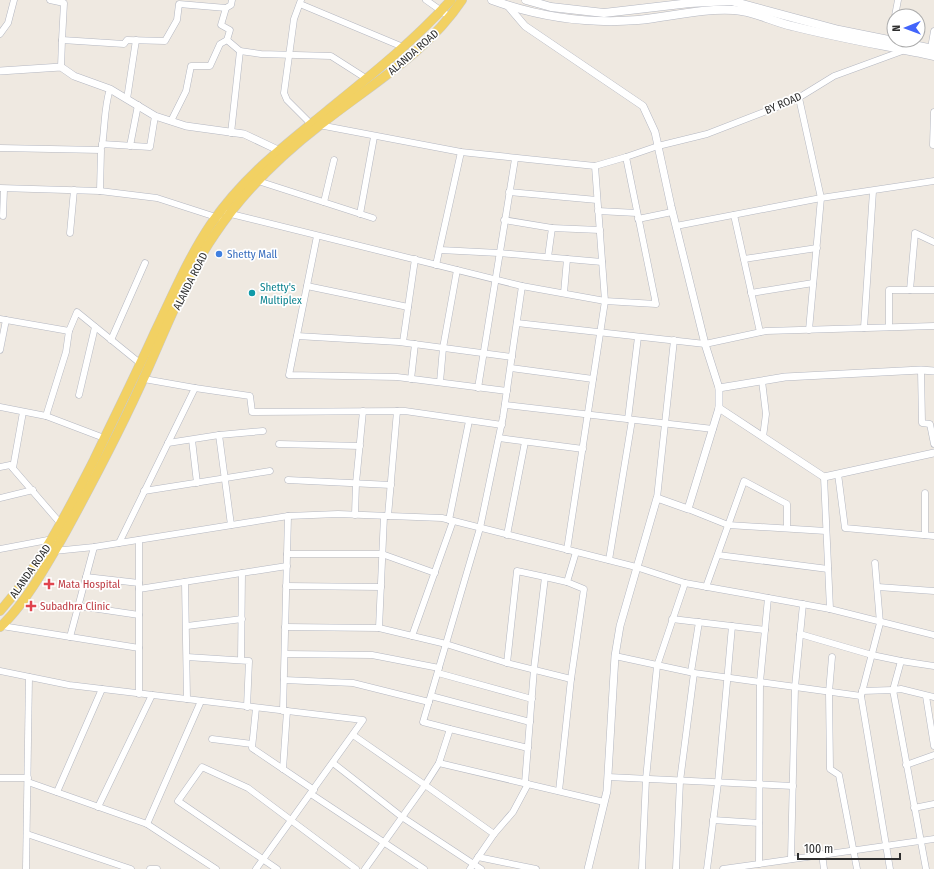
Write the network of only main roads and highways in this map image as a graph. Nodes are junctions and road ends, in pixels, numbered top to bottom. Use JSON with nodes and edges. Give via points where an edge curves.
{"nodes":[{"id":1,"x":452,"y":0,"type":"edge"},
{"id":2,"x":462,"y":0,"type":"edge"},
{"id":3,"x":492,"y":0,"type":"edge"},
{"id":4,"x":526,"y":0,"type":"edge"},
{"id":5,"x":933,"y":51,"type":"edge"},
{"id":6,"x":315,"y":125,"type":"junction"},
{"id":7,"x":275,"y":156,"type":"junction"},
{"id":8,"x":223,"y":215,"type":"junction"},
{"id":9,"x":197,"y":257,"type":"junction"},
{"id":10,"x":0,"y":611,"type":"edge"},
{"id":11,"x":1,"y":627,"type":"edge"}],
"edges":[{"from":1,"to":6,"type":"main road","name":"ALANDA ROAD"},
{"from":2,"to":6,"type":"main road","name":"ALANDA ROAD","via":[[438,32],[404,62]]},
{"from":3,"to":5,"type":"main road","via":[[560,17],[604,22],[739,10],[789,26],[905,50]]},
{"from":4,"to":5,"type":"main road","via":[[551,8],[604,13],[731,1],[839,30]]},
{"from":6,"to":7,"type":"main road","name":"ALANDA ROAD"},
{"from":6,"to":7,"type":"main road","name":"ALANDA ROAD"},
{"from":7,"to":8,"type":"main road","name":"ALANDA ROAD","via":[[258,181]]},
{"from":7,"to":8,"type":"main road","name":"ALANDA ROAD","via":[[249,176]]},
{"from":8,"to":9,"type":"main road","name":"ALANDA ROAD"},
{"from":9,"to":10,"type":"main road","name":"ALANDA ROAD","via":[[178,284],[61,524],[44,552]]},
{"from":9,"to":11,"type":"main road","name":"ALANDA ROAD","via":[[144,379],[115,438],[55,551],[30,591]]}]}
